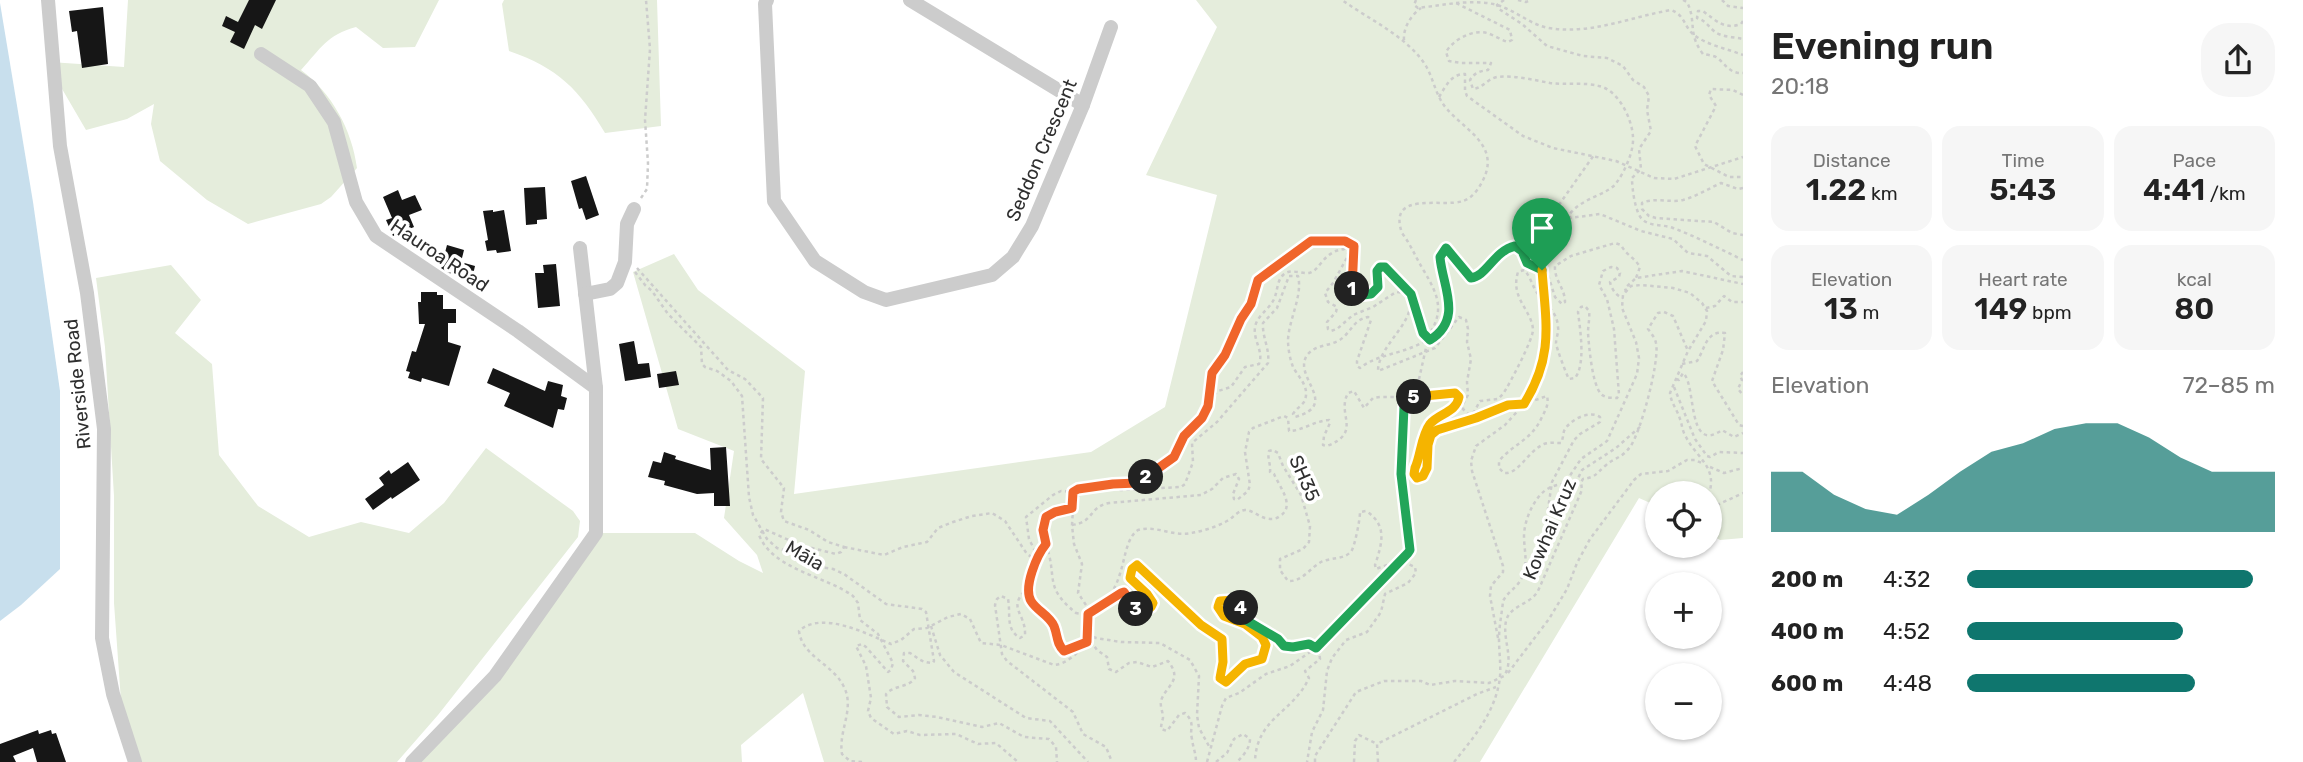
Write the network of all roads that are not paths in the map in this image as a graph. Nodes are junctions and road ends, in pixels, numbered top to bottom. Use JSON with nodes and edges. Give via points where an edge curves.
{"nodes":[{"id":1,"x":48,"y":0,"type":"edge"},
{"id":2,"x":767,"y":0,"type":"edge"},
{"id":3,"x":910,"y":0,"type":"edge"},
{"id":4,"x":1111,"y":27,"type":"dead end"},
{"id":5,"x":261,"y":54,"type":"dead end"},
{"id":6,"x":1083,"y":105,"type":"junction"},
{"id":7,"x":634,"y":209,"type":"road end"},
{"id":8,"x":580,"y":248,"type":"dead end"},
{"id":9,"x":585,"y":294,"type":"junction"},
{"id":10,"x":596,"y":388,"type":"junction"},
{"id":11,"x":135,"y":762,"type":"edge"},
{"id":12,"x":412,"y":762,"type":"edge"}],
"edges":[{"from":1,"to":11,"type":"street","name":"Riverside Road","via":[[60,146],[87,293],[104,429],[102,638],[113,694]]},
{"from":2,"to":6,"type":"street","name":"Seddon Crescent","via":[[774,201],[815,261],[864,292],[886,300],[992,275],[1013,257],[1032,226]]},
{"from":3,"to":6,"type":"street"},
{"from":4,"to":6,"type":"street","name":"Seddon Crescent"},
{"from":5,"to":10,"type":"street","name":"Hauroa Road","via":[[310,86],[334,122],[356,202],[376,236]]},
{"from":7,"to":9,"type":"street","via":[[627,223],[625,257],[617,283]]},
{"from":8,"to":9,"type":"street"},
{"from":9,"to":10,"type":"street"},
{"from":10,"to":12,"type":"street","via":[[596,533],[495,676]]}]}
